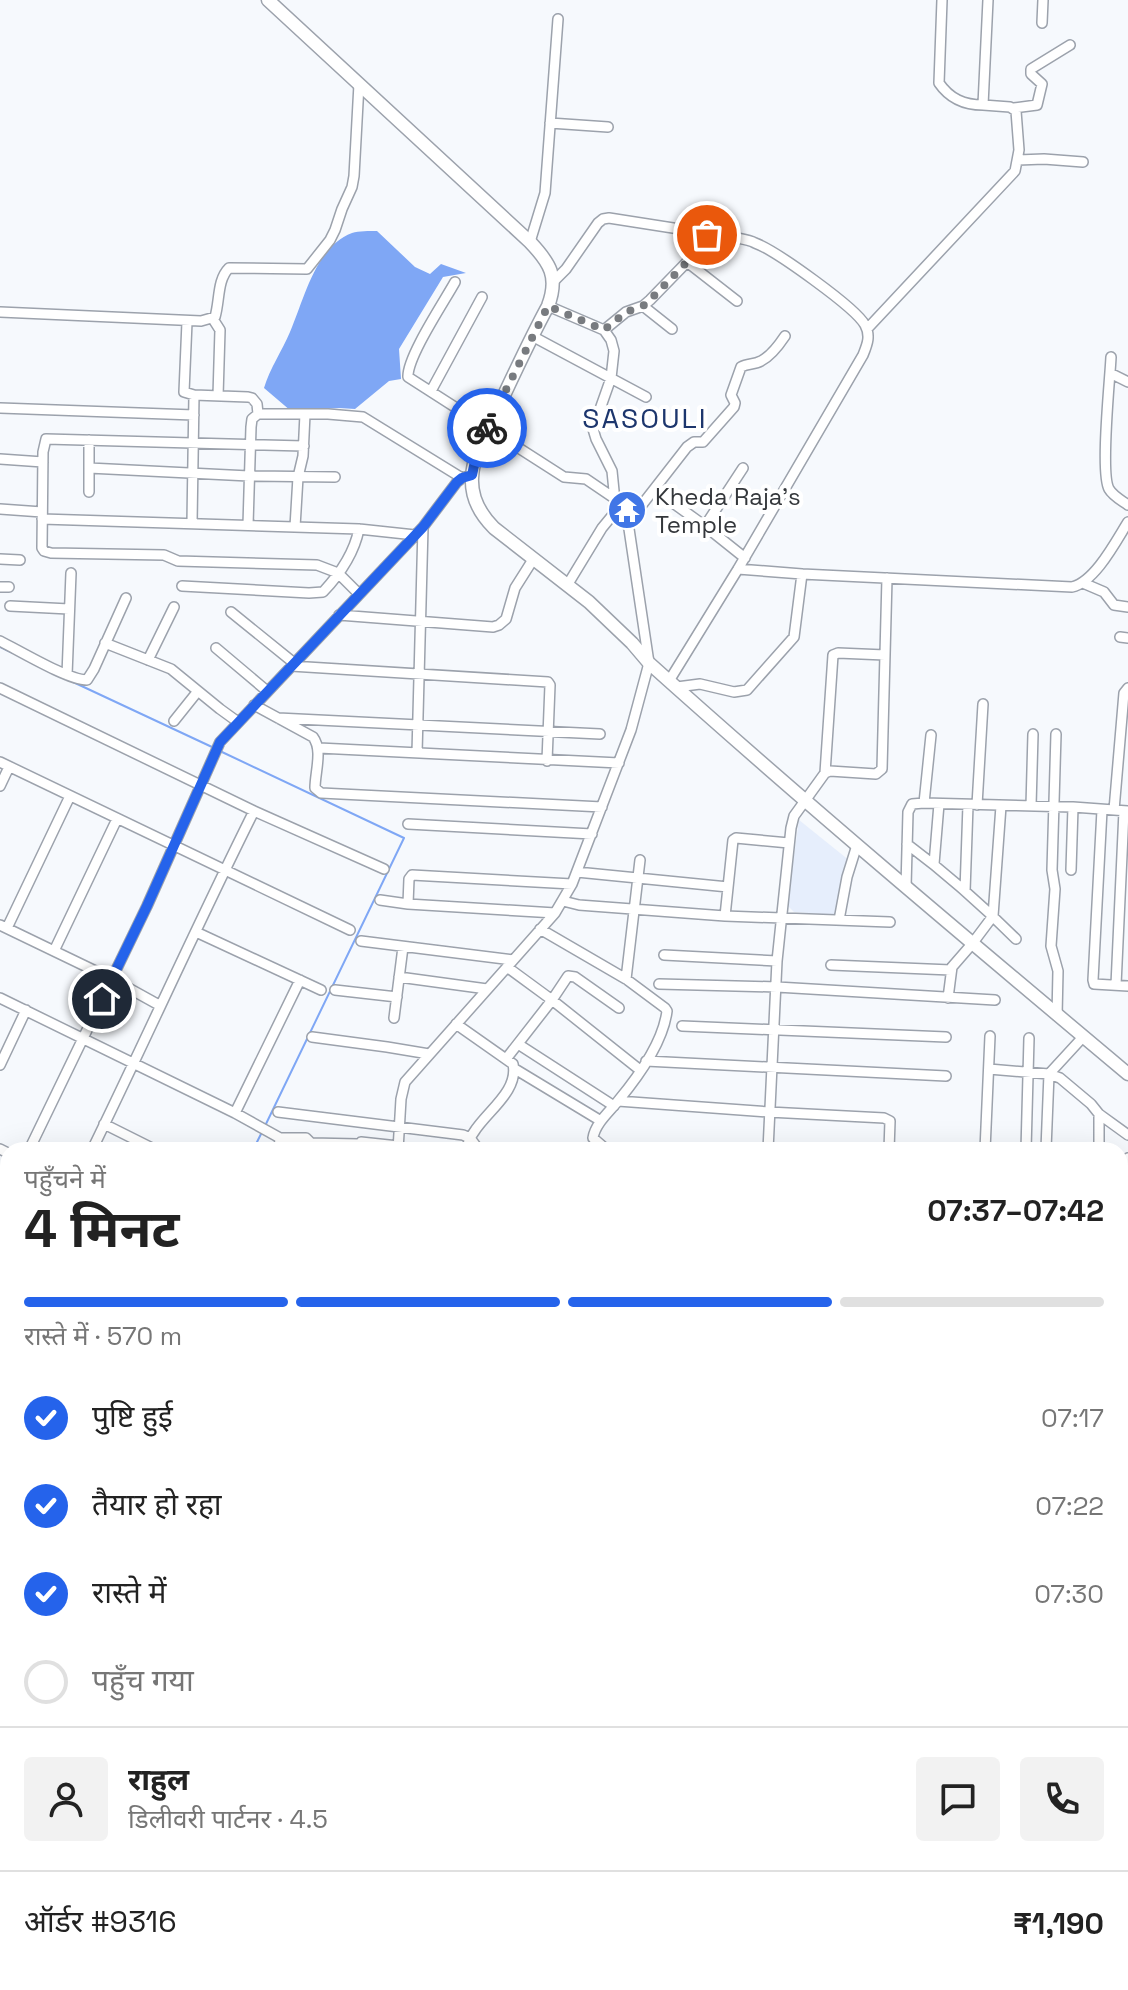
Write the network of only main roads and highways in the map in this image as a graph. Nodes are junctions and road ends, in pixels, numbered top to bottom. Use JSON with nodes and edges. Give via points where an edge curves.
{"nodes":[{"id":1,"x":268,"y":0,"type":"edge"},
{"id":2,"x":1128,"y":1074,"type":"edge"}],
"edges":[{"from":1,"to":2,"type":"main road","via":[[548,262],[553,282],[548,306],[467,476],[485,519],[568,584],[804,800]]}]}
